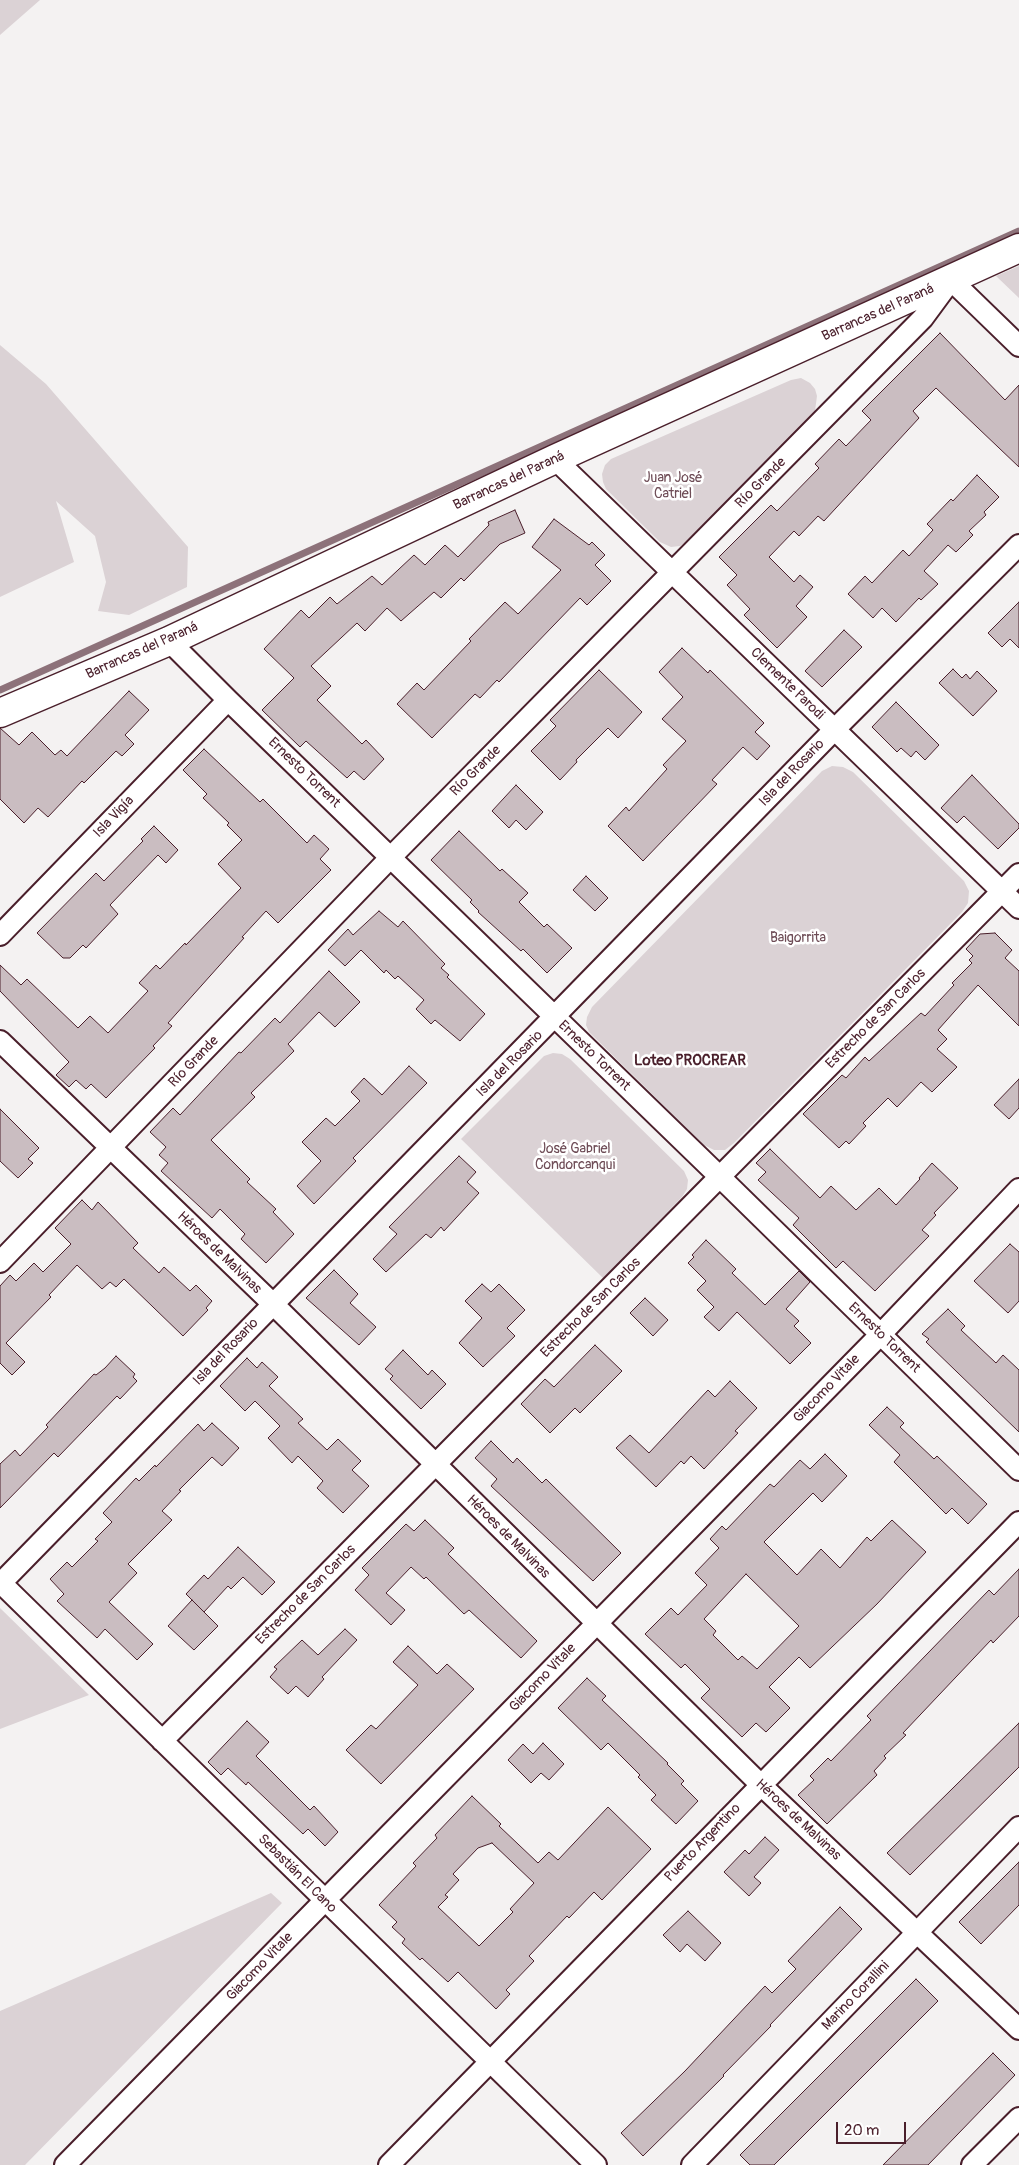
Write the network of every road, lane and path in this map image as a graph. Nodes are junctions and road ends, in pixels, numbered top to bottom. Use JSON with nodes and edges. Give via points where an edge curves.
{"nodes":[{"id":1,"x":1019,"y":248,"type":"edge"},
{"id":2,"x":950,"y":280,"type":"junction"},
{"id":3,"x":1019,"y":346,"type":"edge"},
{"id":4,"x":555,"y":460,"type":"junction"},
{"id":5,"x":1019,"y":545,"type":"edge"},
{"id":6,"x":672,"y":573,"type":"junction"},
{"id":7,"x":169,"y":641,"type":"junction"},
{"id":8,"x":228,"y":700,"type":"junction"},
{"id":9,"x":0,"y":713,"type":"edge"},
{"id":10,"x":834,"y":730,"type":"junction"},
{"id":11,"x":391,"y":857,"type":"junction"},
{"id":12,"x":1019,"y":874,"type":"edge"},
{"id":13,"x":1002,"y":891,"type":"junction"},
{"id":14,"x":1019,"y":908,"type":"edge"},
{"id":15,"x":0,"y":935,"type":"edge"},
{"id":16,"x":555,"y":1018,"type":"junction"},
{"id":17,"x":0,"y":1041,"type":"edge"},
{"id":18,"x":111,"y":1148,"type":"junction"},
{"id":19,"x":720,"y":1177,"type":"junction"},
{"id":20,"x":1019,"y":1190,"type":"edge"},
{"id":21,"x":0,"y":1262,"type":"edge"},
{"id":22,"x":272,"y":1304,"type":"junction"},
{"id":23,"x":881,"y":1334,"type":"junction"},
{"id":24,"x":435,"y":1465,"type":"junction"},
{"id":25,"x":1019,"y":1470,"type":"edge"},
{"id":26,"x":1019,"y":1522,"type":"edge"},
{"id":27,"x":1,"y":1582,"type":"edge"},
{"id":28,"x":596,"y":1624,"type":"junction"},
{"id":29,"x":162,"y":1741,"type":"junction"},
{"id":30,"x":760,"y":1784,"type":"junction"},
{"id":31,"x":1019,"y":1827,"type":"edge"},
{"id":32,"x":324,"y":1901,"type":"junction"},
{"id":33,"x":917,"y":1932,"type":"junction"},
{"id":34,"x":1019,"y":2029,"type":"edge"},
{"id":35,"x":491,"y":2062,"type":"junction"},
{"id":36,"x":1019,"y":2118,"type":"edge"},
{"id":37,"x":66,"y":2165,"type":"edge"},
{"id":38,"x":389,"y":2165,"type":"edge"},
{"id":39,"x":596,"y":2165,"type":"edge"},
{"id":40,"x":692,"y":2165,"type":"edge"},
{"id":41,"x":972,"y":2165,"type":"edge"}],
"edges":[{"from":1,"to":2,"type":"street","name":"Barrancas del Paraná"},
{"from":2,"to":3,"type":"street"},
{"from":2,"to":4,"type":"street","name":"Barrancas del Paraná"},
{"from":2,"to":6,"type":"street","name":"Río Grande","via":[[923,318]]},
{"from":4,"to":6,"type":"street","name":"Clemente Parodi"},
{"from":4,"to":7,"type":"street","name":"Barrancas del Paraná"},
{"from":5,"to":10,"type":"street","name":"Isla del Rosario"},
{"from":6,"to":10,"type":"street","name":"Clemente Parodi"},
{"from":6,"to":11,"type":"street","name":"Río Grande"},
{"from":7,"to":8,"type":"street","name":"Ernesto Torrent"},
{"from":7,"to":9,"type":"street","name":"Barrancas del Paraná"},
{"from":8,"to":11,"type":"street","name":"Ernesto Torrent"},
{"from":8,"to":15,"type":"street","name":"Isla Vigía"},
{"from":10,"to":13,"type":"street","name":"Clemente Parodi"},
{"from":10,"to":16,"type":"street","name":"Isla del Rosario"},
{"from":11,"to":16,"type":"street","name":"Ernesto Torrent"},
{"from":11,"to":18,"type":"street","name":"Río Grande"},
{"from":12,"to":13,"type":"street","name":"Estrecho de San Carlos"},
{"from":13,"to":14,"type":"street","name":"Clemente Parodi"},
{"from":13,"to":19,"type":"street","name":"Estrecho de San Carlos"},
{"from":16,"to":19,"type":"street","name":"Ernesto Torrent"},
{"from":16,"to":22,"type":"street","name":"Isla del Rosario"},
{"from":17,"to":18,"type":"street","name":"Héroes de Malvinas"},
{"from":18,"to":21,"type":"street","name":"Río Grande"},
{"from":18,"to":22,"type":"street","name":"Héroes de Malvinas"},
{"from":19,"to":23,"type":"street","name":"Ernesto Torrent"},
{"from":19,"to":24,"type":"street","name":"Estrecho de San Carlos"},
{"from":20,"to":23,"type":"street","name":"Giacomo Vitale"},
{"from":22,"to":24,"type":"street","name":"Héroes de Malvinas"},
{"from":22,"to":27,"type":"street","name":"Isla del Rosario"},
{"from":23,"to":25,"type":"street","name":"Ernesto Torrent"},
{"from":23,"to":28,"type":"street","name":"Giacomo Vitale"},
{"from":24,"to":28,"type":"street","name":"Héroes de Malvinas"},
{"from":24,"to":29,"type":"street","name":"Estrecho de San Carlos"},
{"from":26,"to":30,"type":"street","name":"Puerto Argentino"},
{"from":27,"to":29,"type":"street","name":"Sebastián El Cano"},
{"from":28,"to":30,"type":"street","name":"Héroes de Malvinas"},
{"from":28,"to":32,"type":"street","name":"Giacomo Vitale"},
{"from":29,"to":32,"type":"street","name":"Sebastián El Cano"},
{"from":30,"to":33,"type":"street","name":"Héroes de Malvinas"},
{"from":30,"to":35,"type":"street","name":"Puerto Argentino"},
{"from":31,"to":33,"type":"street","name":"Marino Corallini"},
{"from":32,"to":35,"type":"street","name":"Sebastián El Cano"},
{"from":32,"to":37,"type":"street","name":"Giacomo Vitale"},
{"from":33,"to":34,"type":"street","name":"Héroes de Malvinas"},
{"from":33,"to":40,"type":"street","name":"Marino Corallini"},
{"from":35,"to":38,"type":"street","name":"Puerto Argentino"},
{"from":35,"to":39,"type":"street","name":"Sebastián El Cano"},
{"from":36,"to":41,"type":"street"}]}
